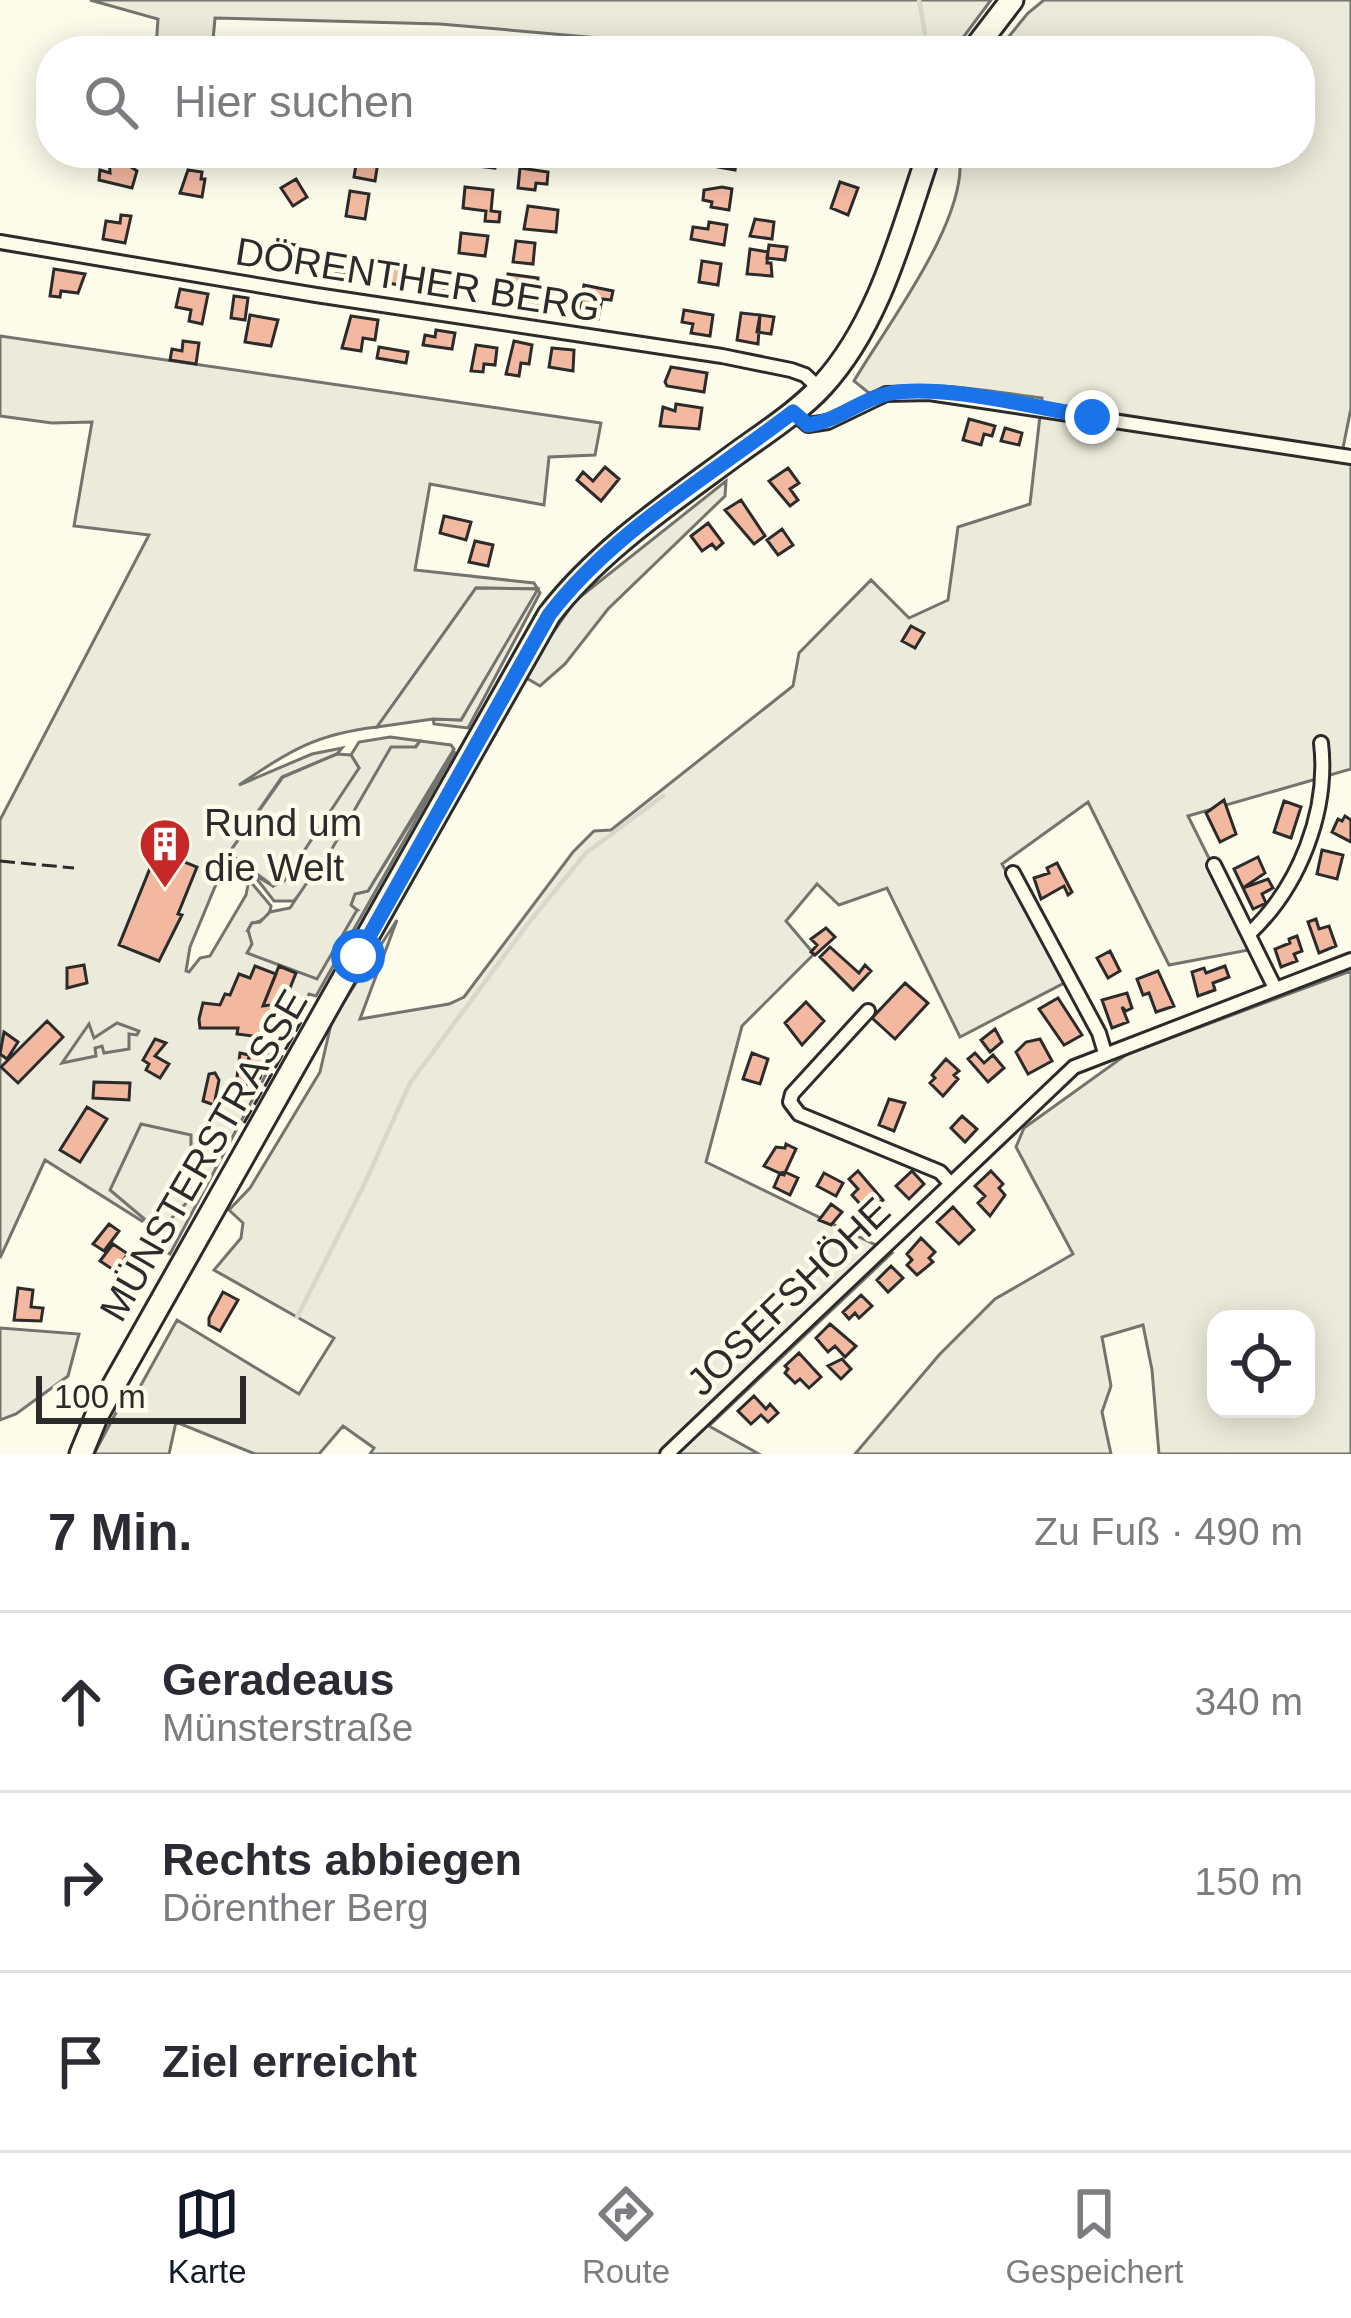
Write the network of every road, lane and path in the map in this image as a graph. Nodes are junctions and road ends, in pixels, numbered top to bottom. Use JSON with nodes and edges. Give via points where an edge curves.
{"nodes":[{"id":1,"x":1012,"y":0,"type":"edge"},
{"id":2,"x":984,"y":36,"type":"edge"},
{"id":3,"x":924,"y":168,"type":"edge"},
{"id":4,"x":0,"y":242,"type":"edge"},
{"id":5,"x":820,"y":389,"type":"junction"},
{"id":6,"x":793,"y":412,"type":"junction"},
{"id":7,"x":1351,"y":457,"type":"edge"},
{"id":8,"x":1321,"y":743,"type":"dead end"},
{"id":9,"x":1214,"y":866,"type":"dead end"},
{"id":10,"x":1013,"y":873,"type":"dead end"},
{"id":11,"x":1249,"y":934,"type":"junction"},
{"id":12,"x":1351,"y":960,"type":"edge"},
{"id":13,"x":1275,"y":988,"type":"junction"},
{"id":14,"x":868,"y":1011,"type":"dead end"},
{"id":15,"x":1106,"y":1053,"type":"junction"},
{"id":16,"x":950,"y":1183,"type":"junction"},
{"id":17,"x":81,"y":1454,"type":"edge"},
{"id":18,"x":667,"y":1454,"type":"edge"}],
"edges":[{"from":1,"to":2,"type":"main road"},
{"from":3,"to":5,"type":"main road","name":"MÜNSTERSTRASSE","via":[[861,329]]},
{"from":4,"to":5,"type":"street","name":"DÖRENTHER BERG","via":[[722,356],[791,370]]},
{"from":5,"to":6,"type":"main road","name":"MÜNSTERSTRASSE"},
{"from":6,"to":7,"type":"street","via":[[808,425],[886,394],[929,393]]},
{"from":6,"to":17,"type":"main road","name":"MÜNSTERSTRASSE","via":[[595,563],[549,615]]},
{"from":8,"to":11,"type":"street","via":[[1320,795],[1301,863]]},
{"from":9,"to":11,"type":"street"},
{"from":10,"to":15,"type":"street"},
{"from":11,"to":13,"type":"street"},
{"from":12,"to":13,"type":"street","name":"JOSEFSHÖHE"},
{"from":13,"to":15,"type":"street","name":"JOSEFSHÖHE"},
{"from":14,"to":16,"type":"street","name":"JOSEFSHÖHE","via":[[792,1094],[793,1108]]},
{"from":15,"to":16,"type":"street","name":"JOSEFSHÖHE","via":[[1074,1067]]},
{"from":16,"to":18,"type":"street","name":"JOSEFSHÖHE"}]}
